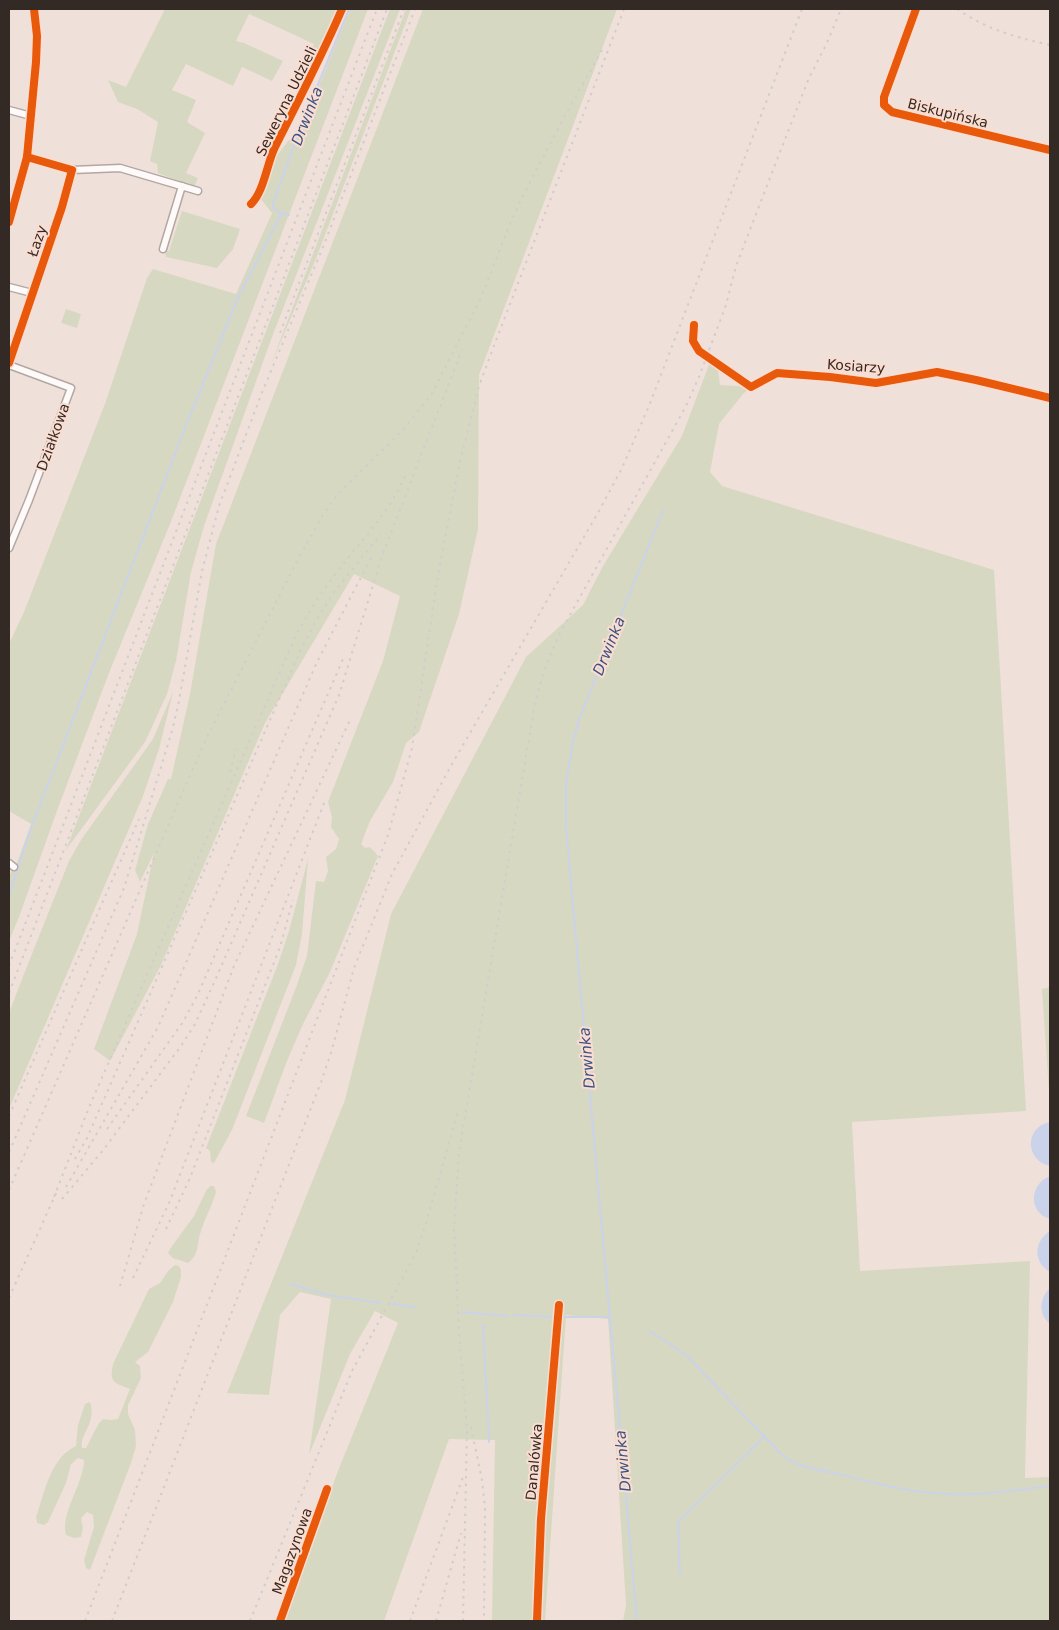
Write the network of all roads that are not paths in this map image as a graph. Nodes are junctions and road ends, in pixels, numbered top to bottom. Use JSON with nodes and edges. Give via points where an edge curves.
{"nodes":[{"id":1,"x":34,"y":9,"type":"edge"},
{"id":2,"x":342,"y":9,"type":"edge"},
{"id":3,"x":916,"y":9,"type":"edge"},
{"id":4,"x":9,"y":110,"type":"edge"},
{"id":5,"x":31,"y":116,"type":"junction"},
{"id":6,"x":1050,"y":150,"type":"edge"},
{"id":7,"x":27,"y":157,"type":"junction"},
{"id":8,"x":72,"y":170,"type":"junction"},
{"id":9,"x":182,"y":186,"type":"junction"},
{"id":10,"x":198,"y":191,"type":"dead end"},
{"id":11,"x":251,"y":204,"type":"dead end"},
{"id":12,"x":9,"y":222,"type":"edge"},
{"id":13,"x":163,"y":249,"type":"dead end"},
{"id":14,"x":9,"y":287,"type":"edge"},
{"id":15,"x":32,"y":293,"type":"junction"},
{"id":16,"x":694,"y":325,"type":"dead end"},
{"id":17,"x":9,"y":364,"type":"edge"},
{"id":18,"x":1050,"y":398,"type":"edge"},
{"id":19,"x":9,"y":548,"type":"edge"},
{"id":20,"x":559,"y":1305,"type":"dead end"},
{"id":21,"x":327,"y":1488,"type":"dead end"},
{"id":22,"x":280,"y":1621,"type":"edge"},
{"id":23,"x":537,"y":1621,"type":"edge"}],
"edges":[{"from":1,"to":5,"type":"street","via":[[37,36]]},
{"from":2,"to":11,"type":"street","name":"Seweryna Udzieli"},
{"from":3,"to":6,"type":"street","name":"Biskupińska","via":[[884,97],[884,105],[892,112]]},
{"from":4,"to":5,"type":"street"},
{"from":5,"to":7,"type":"street"},
{"from":7,"to":8,"type":"street"},
{"from":7,"to":12,"type":"street"},
{"from":8,"to":9,"type":"street","via":[[120,168]]},
{"from":8,"to":15,"type":"street","name":"Łazy"},
{"from":9,"to":10,"type":"street"},
{"from":9,"to":13,"type":"street"},
{"from":14,"to":15,"type":"street"},
{"from":15,"to":17,"type":"street","name":"Łazy"},
{"from":16,"to":18,"type":"street","name":"Kosiarzy","via":[[693,341],[699,351],[751,387],[777,373],[876,383],[937,372]]},
{"from":17,"to":19,"type":"street","name":"Działkowa","via":[[71,388]]},
{"from":20,"to":23,"type":"street","name":"Danalówka"},
{"from":21,"to":22,"type":"street","name":"Magazynowa"}]}
